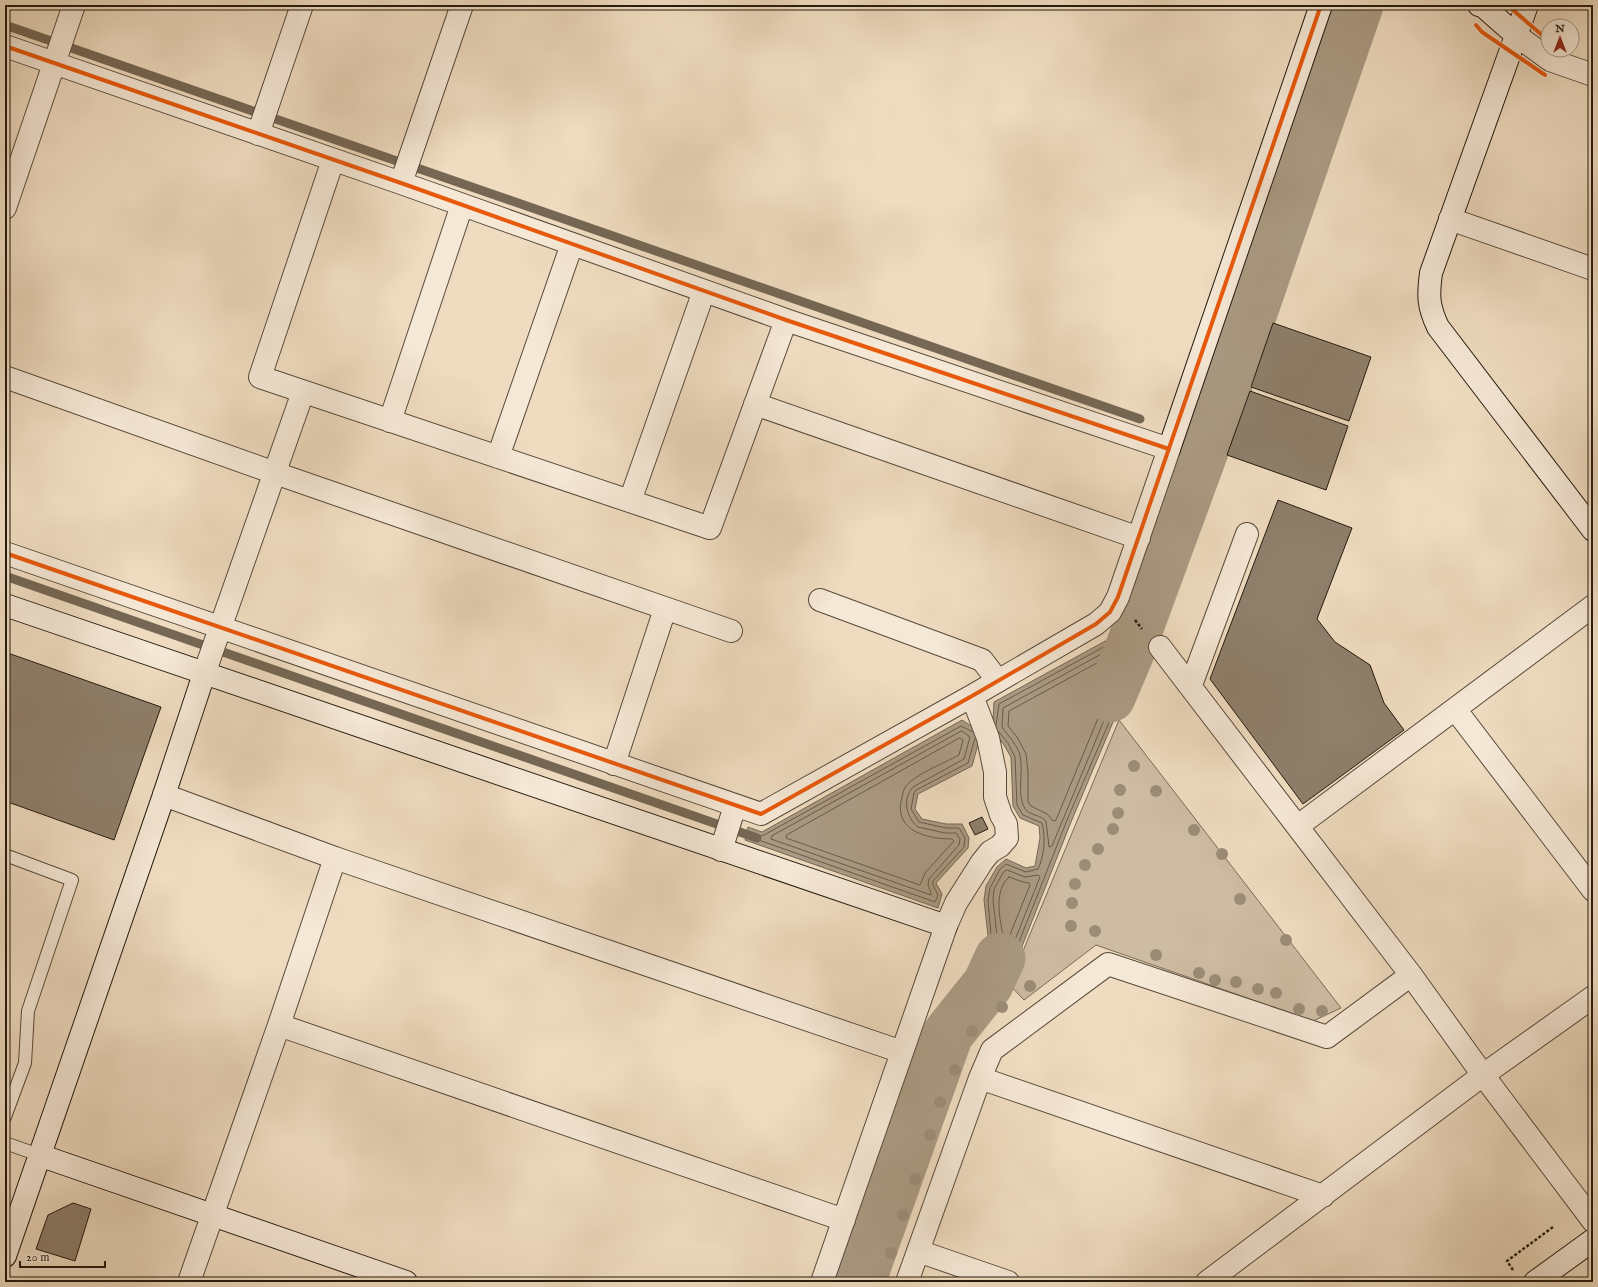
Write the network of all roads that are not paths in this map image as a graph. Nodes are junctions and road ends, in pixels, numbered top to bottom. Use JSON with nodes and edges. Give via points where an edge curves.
{"nodes":[{"id":1,"x":74,"y":5,"type":"edge"},
{"id":2,"x":302,"y":5,"type":"edge"},
{"id":3,"x":462,"y":5,"type":"edge"},
{"id":4,"x":1321,"y":5,"type":"edge"},
{"id":5,"x":1479,"y":5,"type":"edge"},
{"id":6,"x":1527,"y":5,"type":"edge"},
{"id":7,"x":1516,"y":35,"type":"junction"},
{"id":8,"x":5,"y":46,"type":"edge"},
{"id":9,"x":58,"y":50,"type":"junction"},
{"id":10,"x":1593,"y":75,"type":"edge"},
{"id":11,"x":262,"y":122,"type":"junction"},
{"id":12,"x":333,"y":160,"type":"junction"},
{"id":13,"x":405,"y":171,"type":"junction"},
{"id":14,"x":462,"y":205,"type":"junction"},
{"id":15,"x":5,"y":208,"type":"edge"},
{"id":16,"x":1450,"y":219,"type":"junction"},
{"id":17,"x":572,"y":244,"type":"junction"},
{"id":18,"x":1593,"y":269,"type":"edge"},
{"id":19,"x":704,"y":291,"type":"junction"},
{"id":20,"x":786,"y":320,"type":"junction"},
{"id":21,"x":5,"y":377,"type":"edge"},
{"id":22,"x":303,"y":392,"type":"junction"},
{"id":23,"x":755,"y":404,"type":"junction"},
{"id":24,"x":390,"y":421,"type":"junction"},
{"id":25,"x":1170,"y":449,"type":"junction"},
{"id":26,"x":498,"y":457,"type":"junction"},
{"id":27,"x":275,"y":473,"type":"junction"},
{"id":28,"x":630,"y":501,"type":"junction"},
{"id":29,"x":1593,"y":530,"type":"edge"},
{"id":30,"x":1247,"y":534,"type":"dead end"},
{"id":31,"x":1138,"y":538,"type":"junction"},
{"id":32,"x":5,"y":553,"type":"edge"},
{"id":33,"x":820,"y":600,"type":"dead end"},
{"id":34,"x":5,"y":605,"type":"edge"},
{"id":35,"x":1593,"y":606,"type":"edge"},
{"id":36,"x":665,"y":609,"type":"junction"},
{"id":37,"x":731,"y":631,"type":"dead end"},
{"id":38,"x":219,"y":633,"type":"junction"},
{"id":39,"x":1160,"y":647,"type":"dead end"},
{"id":40,"x":207,"y":667,"type":"junction"},
{"id":41,"x":998,"y":681,"type":"junction"},
{"id":42,"x":1191,"y":685,"type":"junction"},
{"id":43,"x":972,"y":696,"type":"junction"},
{"id":44,"x":1455,"y":709,"type":"junction"},
{"id":45,"x":614,"y":764,"type":"junction"},
{"id":46,"x":164,"y":795,"type":"junction"},
{"id":47,"x":1298,"y":826,"type":"junction"},
{"id":48,"x":728,"y":827,"type":"junction"},
{"id":49,"x":5,"y":855,"type":"edge"},
{"id":50,"x":335,"y":858,"type":"junction"},
{"id":51,"x":1593,"y":890,"type":"edge"},
{"id":52,"x":946,"y":926,"type":"junction"},
{"id":53,"x":1411,"y":975,"type":"junction"},
{"id":54,"x":1593,"y":997,"type":"edge"},
{"id":55,"x":279,"y":1025,"type":"junction"},
{"id":56,"x":902,"y":1052,"type":"junction"},
{"id":57,"x":1483,"y":1075,"type":"junction"},
{"id":58,"x":980,"y":1078,"type":"junction"},
{"id":59,"x":5,"y":1117,"type":"edge"},
{"id":60,"x":5,"y":1143,"type":"edge"},
{"id":61,"x":39,"y":1155,"type":"junction"},
{"id":62,"x":1323,"y":1196,"type":"junction"},
{"id":63,"x":212,"y":1215,"type":"junction"},
{"id":64,"x":844,"y":1220,"type":"junction"},
{"id":65,"x":1593,"y":1221,"type":"edge"},
{"id":66,"x":1593,"y":1240,"type":"edge"},
{"id":67,"x":918,"y":1251,"type":"junction"},
{"id":68,"x":5,"y":1256,"type":"edge"},
{"id":69,"x":189,"y":1282,"type":"edge"},
{"id":70,"x":406,"y":1282,"type":"edge"},
{"id":71,"x":822,"y":1282,"type":"edge"},
{"id":72,"x":907,"y":1282,"type":"edge"},
{"id":73,"x":1008,"y":1282,"type":"edge"},
{"id":74,"x":1207,"y":1282,"type":"edge"},
{"id":75,"x":1536,"y":1282,"type":"edge"}],
"edges":[{"from":1,"to":9,"type":"street"},
{"from":2,"to":11,"type":"street"},
{"from":3,"to":13,"type":"street"},
{"from":4,"to":25,"type":"street"},
{"from":5,"to":7,"type":"street"},
{"from":6,"to":7,"type":"street"},
{"from":7,"to":10,"type":"street","via":[[1550,60]]},
{"from":7,"to":16,"type":"street"},
{"from":8,"to":9,"type":"street"},
{"from":9,"to":11,"type":"street"},
{"from":9,"to":15,"type":"street"},
{"from":11,"to":12,"type":"street"},
{"from":12,"to":13,"type":"street"},
{"from":12,"to":22,"type":"street","via":[[260,377]]},
{"from":13,"to":14,"type":"street"},
{"from":14,"to":17,"type":"street"},
{"from":14,"to":24,"type":"street"},
{"from":16,"to":18,"type":"street"},
{"from":16,"to":29,"type":"street","via":[[1431,273],[1431,312],[1438,327]]},
{"from":17,"to":19,"type":"street"},
{"from":17,"to":26,"type":"street"},
{"from":19,"to":20,"type":"street"},
{"from":19,"to":28,"type":"street"},
{"from":20,"to":23,"type":"street"},
{"from":20,"to":25,"type":"street"},
{"from":21,"to":27,"type":"street"},
{"from":22,"to":24,"type":"street"},
{"from":22,"to":27,"type":"street"},
{"from":23,"to":28,"type":"street","via":[[710,528]]},
{"from":23,"to":31,"type":"street"},
{"from":24,"to":26,"type":"street"},
{"from":25,"to":31,"type":"street"},
{"from":26,"to":28,"type":"street"},
{"from":27,"to":36,"type":"street"},
{"from":27,"to":38,"type":"street"},
{"from":30,"to":42,"type":"street"},
{"from":31,"to":41,"type":"street","via":[[1118,597],[1110,612],[1096,624]]},
{"from":32,"to":38,"type":"street"},
{"from":33,"to":41,"type":"street","via":[[982,660]]},
{"from":34,"to":40,"type":"street"},
{"from":35,"to":44,"type":"street"},
{"from":36,"to":37,"type":"street"},
{"from":36,"to":45,"type":"street"},
{"from":38,"to":40,"type":"street"},
{"from":38,"to":45,"type":"street"},
{"from":39,"to":42,"type":"street"},
{"from":40,"to":46,"type":"street"},
{"from":40,"to":48,"type":"street"},
{"from":41,"to":43,"type":"street"},
{"from":42,"to":47,"type":"street"},
{"from":43,"to":48,"type":"street","via":[[761,814]]},
{"from":43,"to":52,"type":"street","via":[[986,730],[995,772],[995,797],[1006,824],[1007,838],[982,862],[956,903]]},
{"from":44,"to":47,"type":"street"},
{"from":44,"to":51,"type":"street"},
{"from":45,"to":48,"type":"street"},
{"from":46,"to":50,"type":"street"},
{"from":46,"to":61,"type":"street"},
{"from":47,"to":53,"type":"street"},
{"from":48,"to":52,"type":"street"},
{"from":49,"to":59,"type":"lane","via":[[72,880],[28,1011],[25,1063]]},
{"from":50,"to":55,"type":"street"},
{"from":50,"to":56,"type":"street"},
{"from":52,"to":56,"type":"street"},
{"from":53,"to":57,"type":"street"},
{"from":53,"to":58,"type":"street","via":[[1327,1037],[1108,964],[992,1050]]},
{"from":54,"to":57,"type":"street"},
{"from":55,"to":63,"type":"street"},
{"from":55,"to":64,"type":"street"},
{"from":56,"to":64,"type":"street"},
{"from":57,"to":62,"type":"street"},
{"from":57,"to":65,"type":"street"},
{"from":58,"to":62,"type":"street"},
{"from":58,"to":67,"type":"street"},
{"from":60,"to":61,"type":"lane"},
{"from":61,"to":63,"type":"street"},
{"from":61,"to":68,"type":"street"},
{"from":62,"to":74,"type":"street"},
{"from":63,"to":69,"type":"street"},
{"from":63,"to":70,"type":"street"},
{"from":64,"to":71,"type":"street"},
{"from":66,"to":75,"type":"street"},
{"from":67,"to":72,"type":"street"},
{"from":67,"to":73,"type":"street"}]}
